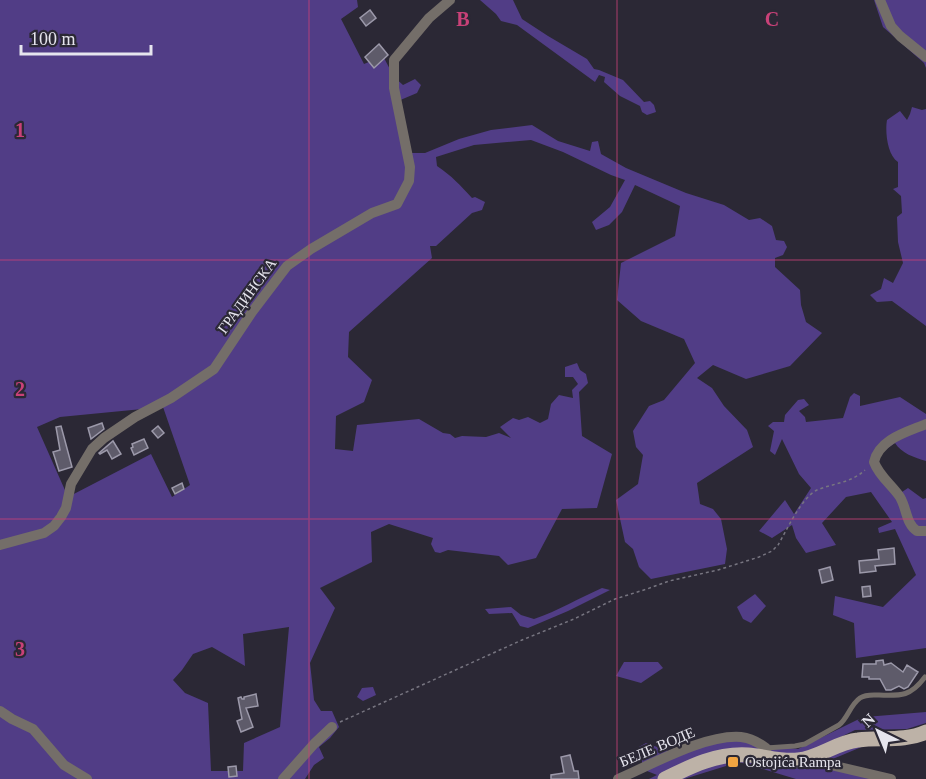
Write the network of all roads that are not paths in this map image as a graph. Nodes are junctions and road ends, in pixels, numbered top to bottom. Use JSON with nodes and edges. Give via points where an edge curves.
{"nodes":[{"id":1,"x":450,"y":0,"type":"edge"},
{"id":2,"x":880,"y":0,"type":"edge"},
{"id":3,"x":926,"y":57,"type":"edge"},
{"id":4,"x":926,"y":424,"type":"edge"},
{"id":5,"x":926,"y":531,"type":"edge"},
{"id":6,"x":0,"y":545,"type":"edge"},
{"id":7,"x":925,"y":677,"type":"edge"},
{"id":8,"x":0,"y":711,"type":"edge"},
{"id":9,"x":332,"y":727,"type":"road end"},
{"id":10,"x":926,"y":732,"type":"edge"},
{"id":11,"x":766,"y":753,"type":"junction"},
{"id":12,"x":812,"y":757,"type":"junction"},
{"id":13,"x":87,"y":779,"type":"edge"},
{"id":14,"x":284,"y":779,"type":"edge"},
{"id":15,"x":618,"y":779,"type":"edge"},
{"id":16,"x":665,"y":779,"type":"edge"},
{"id":17,"x":891,"y":779,"type":"edge"}],
"edges":[{"from":1,"to":6,"type":"street","name":"ГРАДИНСКА","via":[[429,18],[394,60],[394,88],[410,167],[409,181],[397,204],[372,213],[286,266],[214,369],[135,417],[92,449],[70,484],[66,508],[54,526],[44,533]]},
{"from":2,"to":3,"type":"street","via":[[891,26]]},
{"from":4,"to":5,"type":"street","via":[[892,439],[878,451],[874,462],[901,499],[910,525],[917,531]]},
{"from":7,"to":11,"type":"lane","via":[[910,693],[859,699],[844,721],[805,744]]},
{"from":8,"to":13,"type":"street","via":[[33,729],[64,765]]},
{"from":9,"to":14,"type":"street"},
{"from":10,"to":12,"type":"main road","via":[[902,738],[855,740]]},
{"from":11,"to":12,"type":"main road","via":[[791,761]]},
{"from":11,"to":15,"type":"street","name":"БЕЛЕ ВОДЕ","via":[[753,740],[731,737],[691,747]]},
{"from":11,"to":16,"type":"main road","via":[[700,762]]},
{"from":12,"to":17,"type":"street","via":[[822,763]]}]}
